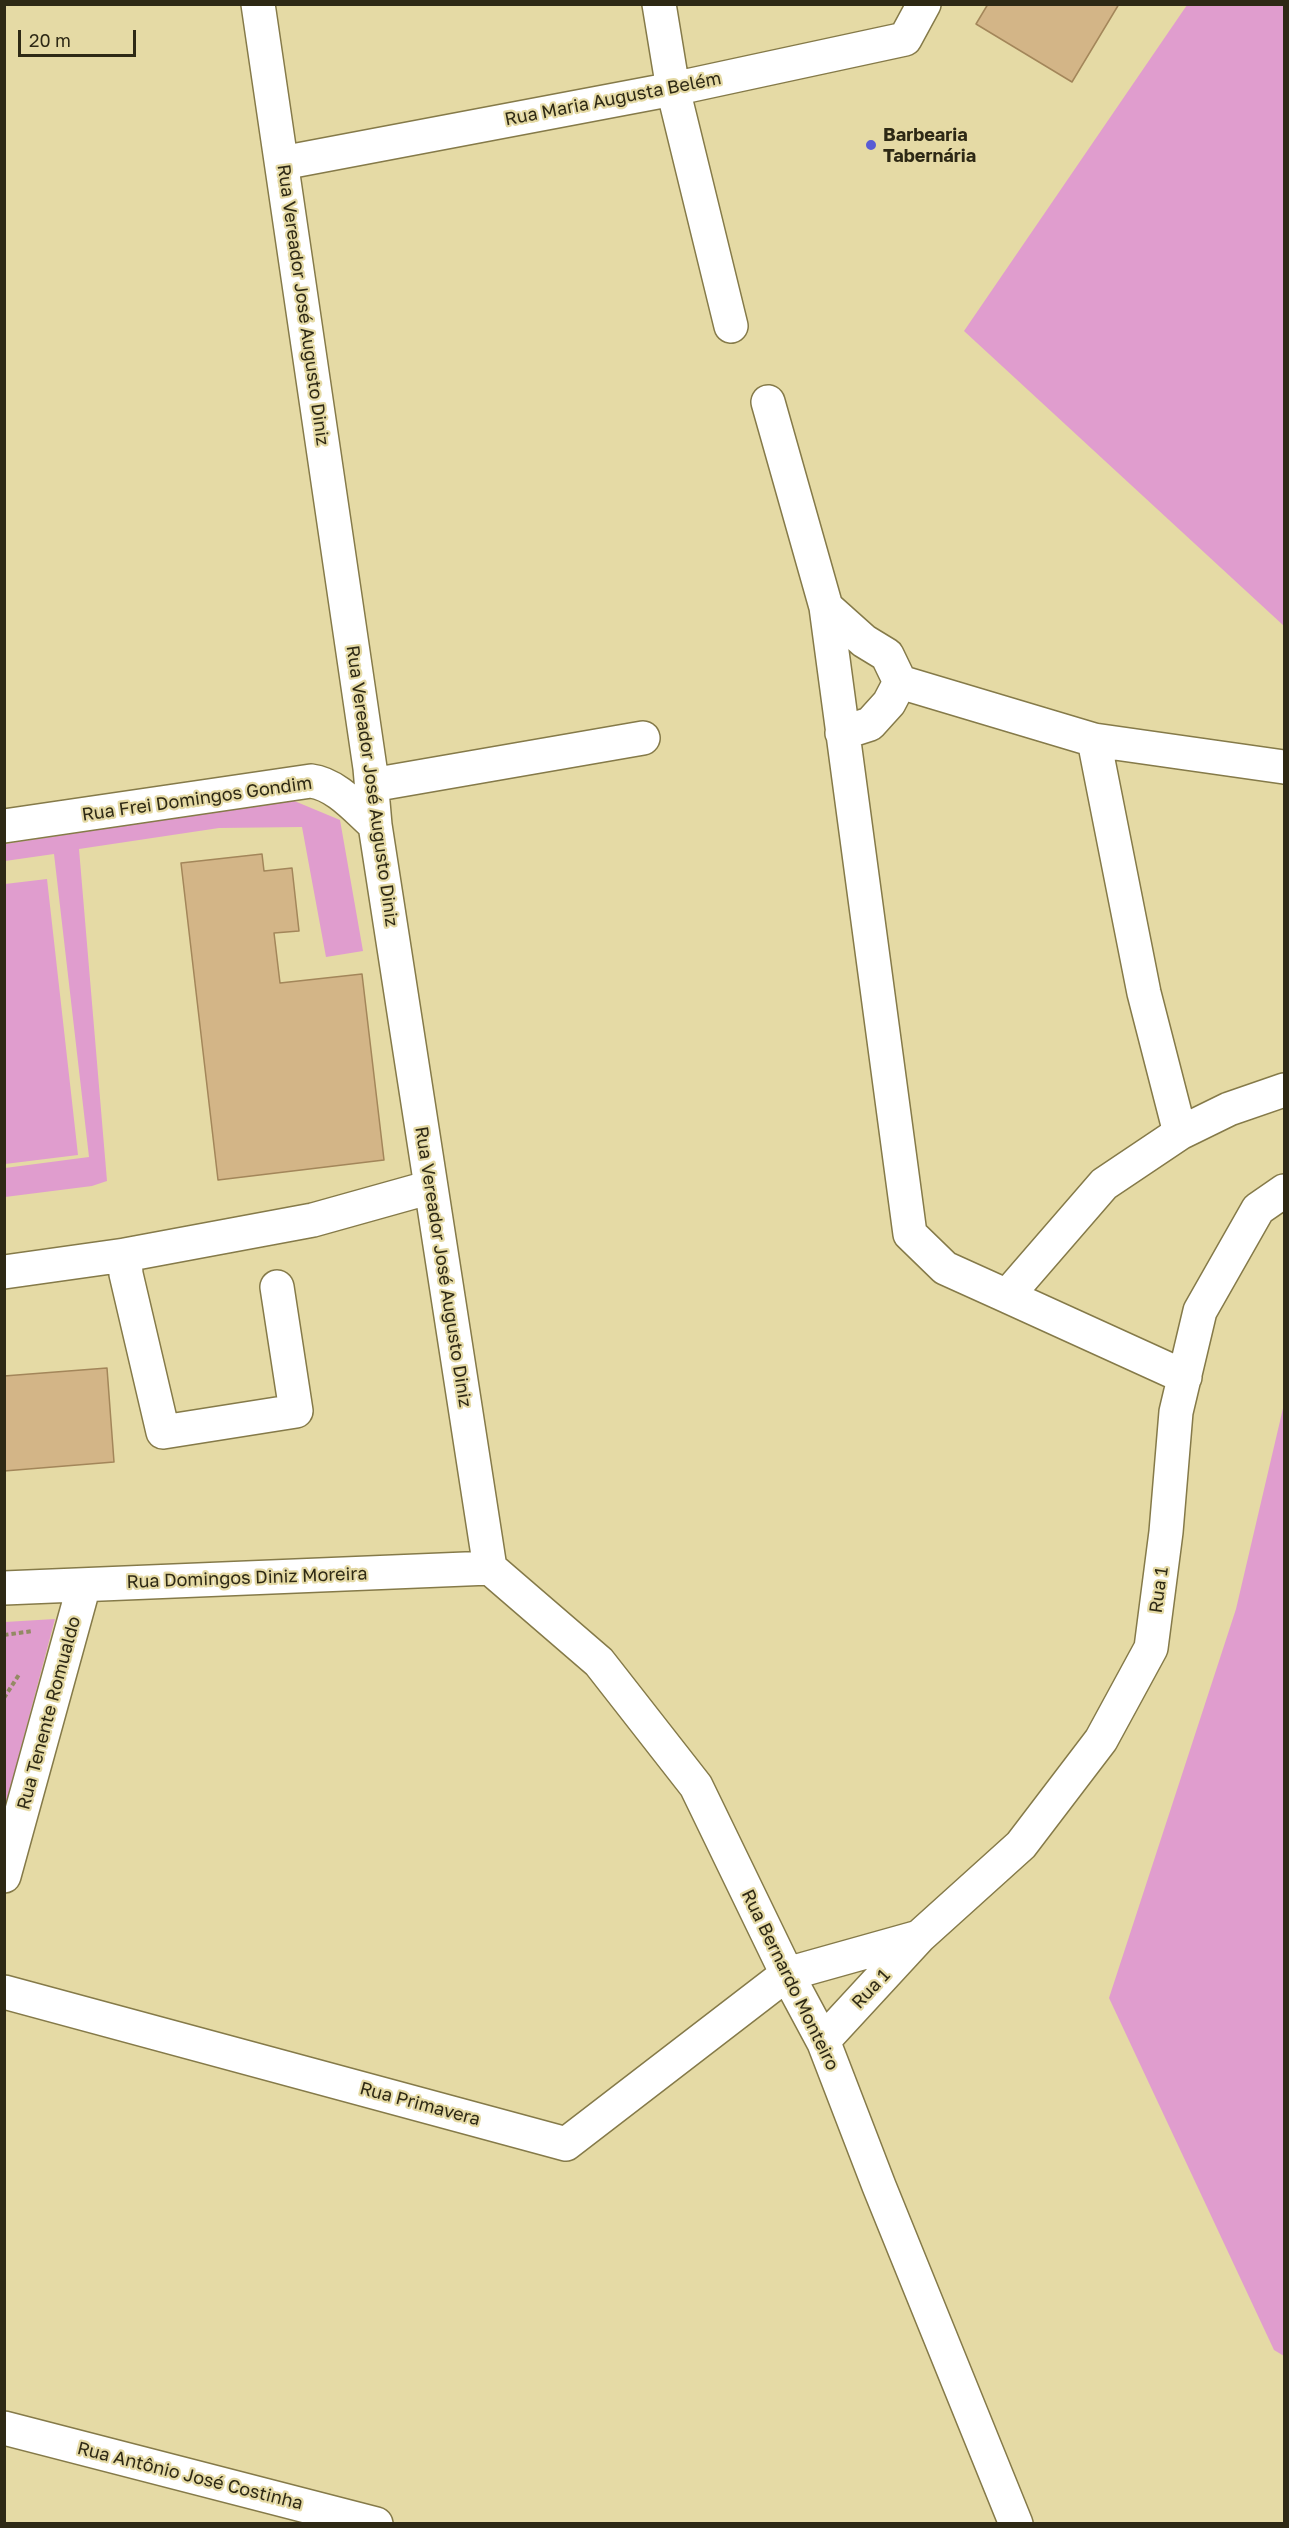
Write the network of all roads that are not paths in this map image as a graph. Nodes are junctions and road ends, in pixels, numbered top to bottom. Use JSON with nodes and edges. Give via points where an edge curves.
{"nodes":[{"id":1,"x":258,"y":4,"type":"edge"},
{"id":2,"x":659,"y":4,"type":"edge"},
{"id":3,"x":924,"y":4,"type":"edge"},
{"id":4,"x":673,"y":89,"type":"junction"},
{"id":5,"x":282,"y":163,"type":"junction"},
{"id":6,"x":731,"y":326,"type":"dead end"},
{"id":7,"x":768,"y":402,"type":"dead end"},
{"id":8,"x":826,"y":606,"type":"junction"},
{"id":9,"x":900,"y":682,"type":"junction"},
{"id":10,"x":842,"y":733,"type":"junction"},
{"id":11,"x":643,"y":738,"type":"dead end"},
{"id":12,"x":1094,"y":740,"type":"junction"},
{"id":13,"x":1284,"y":767,"type":"edge"},
{"id":14,"x":372,"y":785,"type":"junction"},
{"id":15,"x":375,"y":825,"type":"junction"},
{"id":16,"x":4,"y":826,"type":"edge"},
{"id":17,"x":1284,"y":1090,"type":"edge"},
{"id":18,"x":1180,"y":1133,"type":"junction"},
{"id":19,"x":431,"y":1187,"type":"junction"},
{"id":20,"x":1284,"y":1191,"type":"edge"},
{"id":21,"x":125,"y":1255,"type":"junction"},
{"id":22,"x":4,"y":1272,"type":"edge"},
{"id":23,"x":277,"y":1287,"type":"dead end"},
{"id":24,"x":1007,"y":1296,"type":"junction"},
{"id":25,"x":1185,"y":1377,"type":"junction"},
{"id":26,"x":490,"y":1568,"type":"junction"},
{"id":27,"x":84,"y":1585,"type":"junction"},
{"id":28,"x":4,"y":1588,"type":"edge"},
{"id":29,"x":4,"y":1876,"type":"edge"},
{"id":30,"x":919,"y":1937,"type":"junction"},
{"id":31,"x":787,"y":1974,"type":"junction"},
{"id":32,"x":4,"y":1992,"type":"edge"},
{"id":33,"x":823,"y":2041,"type":"junction"},
{"id":34,"x":4,"y":2428,"type":"edge"},
{"id":35,"x":376,"y":2523,"type":"edge"},
{"id":36,"x":1016,"y":2523,"type":"edge"}],
"edges":[{"from":1,"to":5,"type":"street","name":"Rua Vereador José Augusto Diniz"},
{"from":2,"to":4,"type":"street"},
{"from":3,"to":4,"type":"street","name":"Rua Maria Augusta Belém","via":[[905,39]]},
{"from":4,"to":5,"type":"street","name":"Rua Maria Augusta Belém"},
{"from":4,"to":6,"type":"street"},
{"from":5,"to":14,"type":"street","name":"Rua Vereador José Augusto Diniz"},
{"from":7,"to":8,"type":"street"},
{"from":8,"to":9,"type":"street","via":[[887,655]]},
{"from":8,"to":10,"type":"street"},
{"from":9,"to":10,"type":"street","via":[[889,703],[870,724]]},
{"from":9,"to":12,"type":"street"},
{"from":10,"to":24,"type":"street","via":[[910,1234],[945,1268]]},
{"from":11,"to":14,"type":"street"},
{"from":12,"to":13,"type":"street"},
{"from":12,"to":18,"type":"street","via":[[1144,993]]},
{"from":14,"to":15,"type":"street","name":"Rua Vereador José Augusto Diniz"},
{"from":15,"to":16,"type":"street","name":"Rua Frei Domingos Gondim","via":[[333,788],[311,781]]},
{"from":15,"to":19,"type":"street","name":"Rua Vereador José Augusto Diniz"},
{"from":17,"to":18,"type":"street","via":[[1229,1109]]},
{"from":18,"to":24,"type":"street","via":[[1104,1184]]},
{"from":19,"to":21,"type":"street","via":[[313,1220]]},
{"from":19,"to":26,"type":"street","name":"Rua Vereador José Augusto Diniz"},
{"from":20,"to":25,"type":"street","name":"Rua 1","via":[[1258,1209],[1200,1311]]},
{"from":21,"to":22,"type":"street"},
{"from":21,"to":23,"type":"street","via":[[126,1274],[163,1432],[296,1411]]},
{"from":24,"to":25,"type":"street"},
{"from":25,"to":30,"type":"street","name":"Rua 1","via":[[1176,1412],[1151,1648],[1101,1740],[1021,1845]]},
{"from":26,"to":27,"type":"street","name":"Rua Domingos Diniz Moreira"},
{"from":26,"to":31,"type":"street","name":"Rua Bernardo Monteiro","via":[[599,1662],[696,1786]]},
{"from":27,"to":28,"type":"street","name":"Rua Domingos Diniz Moreira"},
{"from":27,"to":29,"type":"street","name":"Rua Tenente Romualdo"},
{"from":30,"to":31,"type":"street","name":"Rua 1"},
{"from":30,"to":33,"type":"street","name":"Rua 1"},
{"from":31,"to":32,"type":"street","name":"Rua Primavera","via":[[566,2144]]},
{"from":31,"to":33,"type":"street","name":"Rua Bernardo Monteiro"},
{"from":33,"to":36,"type":"street","name":"Rua Bernardo Monteiro"},
{"from":34,"to":35,"type":"street","name":"Rua Antônio José Costinha"}]}
